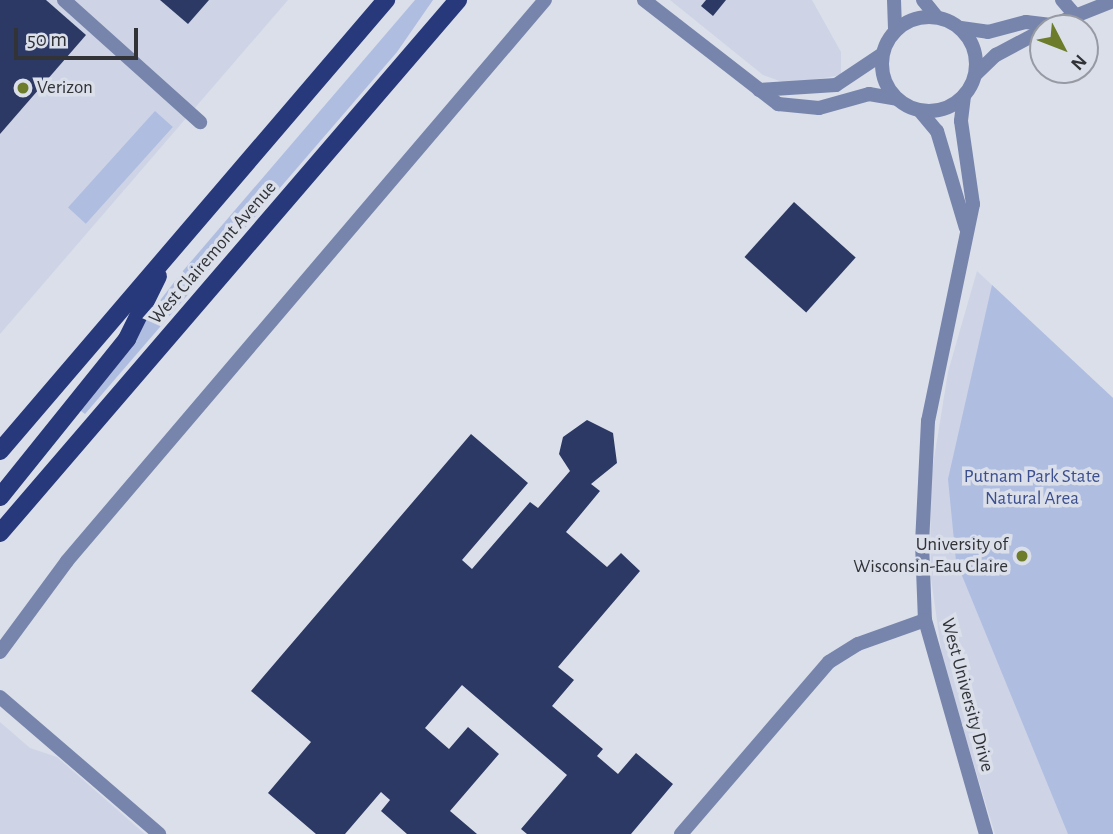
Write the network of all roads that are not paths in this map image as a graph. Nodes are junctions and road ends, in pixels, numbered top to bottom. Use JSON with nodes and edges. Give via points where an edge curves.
{"nodes":[{"id":1,"x":64,"y":0,"type":"edge"},
{"id":2,"x":386,"y":0,"type":"edge"},
{"id":3,"x":443,"y":0,"type":"edge"},
{"id":4,"x":458,"y":0,"type":"edge"},
{"id":5,"x":545,"y":0,"type":"edge"},
{"id":6,"x":644,"y":0,"type":"edge"},
{"id":7,"x":894,"y":0,"type":"edge"},
{"id":8,"x":923,"y":0,"type":"edge"},
{"id":9,"x":1062,"y":0,"type":"edge"},
{"id":10,"x":1113,"y":1,"type":"edge"},
{"id":11,"x":1074,"y":14,"type":"edge"},
{"id":12,"x":1078,"y":14,"type":"edge"},
{"id":13,"x":937,"y":17,"type":"junction"},
{"id":14,"x":1029,"y":23,"type":"edge"},
{"id":15,"x":961,"y":28,"type":"junction"},
{"id":16,"x":895,"y":31,"type":"junction"},
{"id":17,"x":1029,"y":37,"type":"edge"},
{"id":18,"x":419,"y":46,"type":"junction"},
{"id":19,"x":881,"y":55,"type":"junction"},
{"id":20,"x":976,"y":74,"type":"junction"},
{"id":21,"x":759,"y":90,"type":"junction"},
{"id":22,"x":964,"y":96,"type":"junction"},
{"id":23,"x":896,"y":99,"type":"junction"},
{"id":24,"x":920,"y":111,"type":"junction"},
{"id":25,"x":200,"y":122,"type":"dead end"},
{"id":26,"x":967,"y":233,"type":"junction"},
{"id":27,"x":168,"y":254,"type":"junction"},
{"id":28,"x":0,"y":451,"type":"edge"},
{"id":29,"x":0,"y":497,"type":"edge"},
{"id":30,"x":0,"y":533,"type":"edge"},
{"id":31,"x":925,"y":620,"type":"junction"},
{"id":32,"x":0,"y":652,"type":"edge"},
{"id":33,"x":0,"y":697,"type":"edge"},
{"id":34,"x":159,"y":834,"type":"edge"},
{"id":35,"x":681,"y":834,"type":"edge"},
{"id":36,"x":986,"y":834,"type":"edge"}],
"edges":[{"from":1,"to":25,"type":"street"},
{"from":2,"to":27,"type":"main road","name":"West Clairemont Avenue"},
{"from":3,"to":18,"type":"main road"},
{"from":4,"to":18,"type":"main road","name":"West Clairemont Avenue"},
{"from":5,"to":32,"type":"street","via":[[67,561]]},
{"from":6,"to":21,"type":"street"},
{"from":7,"to":16,"type":"street"},
{"from":8,"to":13,"type":"street"},
{"from":9,"to":11,"type":"street"},
{"from":10,"to":12,"type":"street"},
{"from":13,"to":15,"type":"street"},
{"from":13,"to":16,"type":"street","via":[[906,22]]},
{"from":14,"to":15,"type":"street","via":[[988,32]]},
{"from":15,"to":20,"type":"street","via":[[976,57]]},
{"from":16,"to":19,"type":"street"},
{"from":17,"to":20,"type":"street","via":[[996,55]]},
{"from":18,"to":30,"type":"main road","name":"West Clairemont Avenue"},
{"from":19,"to":21,"type":"street","via":[[836,85]]},
{"from":19,"to":23,"type":"street"},
{"from":20,"to":22,"type":"street"},
{"from":21,"to":23,"type":"street","via":[[778,104],[805,108],[869,94]]},
{"from":22,"to":24,"type":"street","via":[[950,106]]},
{"from":22,"to":26,"type":"street","name":"West University Drive","via":[[961,121],[973,204]]},
{"from":23,"to":24,"type":"street"},
{"from":24,"to":26,"type":"street","name":"West University Drive","via":[[937,131]]},
{"from":26,"to":31,"type":"street","name":"West University Drive","via":[[924,451]]},
{"from":27,"to":28,"type":"main road","name":"West Clairemont Avenue"},
{"from":27,"to":29,"type":"main road","via":[[127,339]]},
{"from":31,"to":35,"type":"street","via":[[858,644],[829,662]]},
{"from":31,"to":36,"type":"street","name":"West University Drive"},
{"from":33,"to":34,"type":"street"}]}
